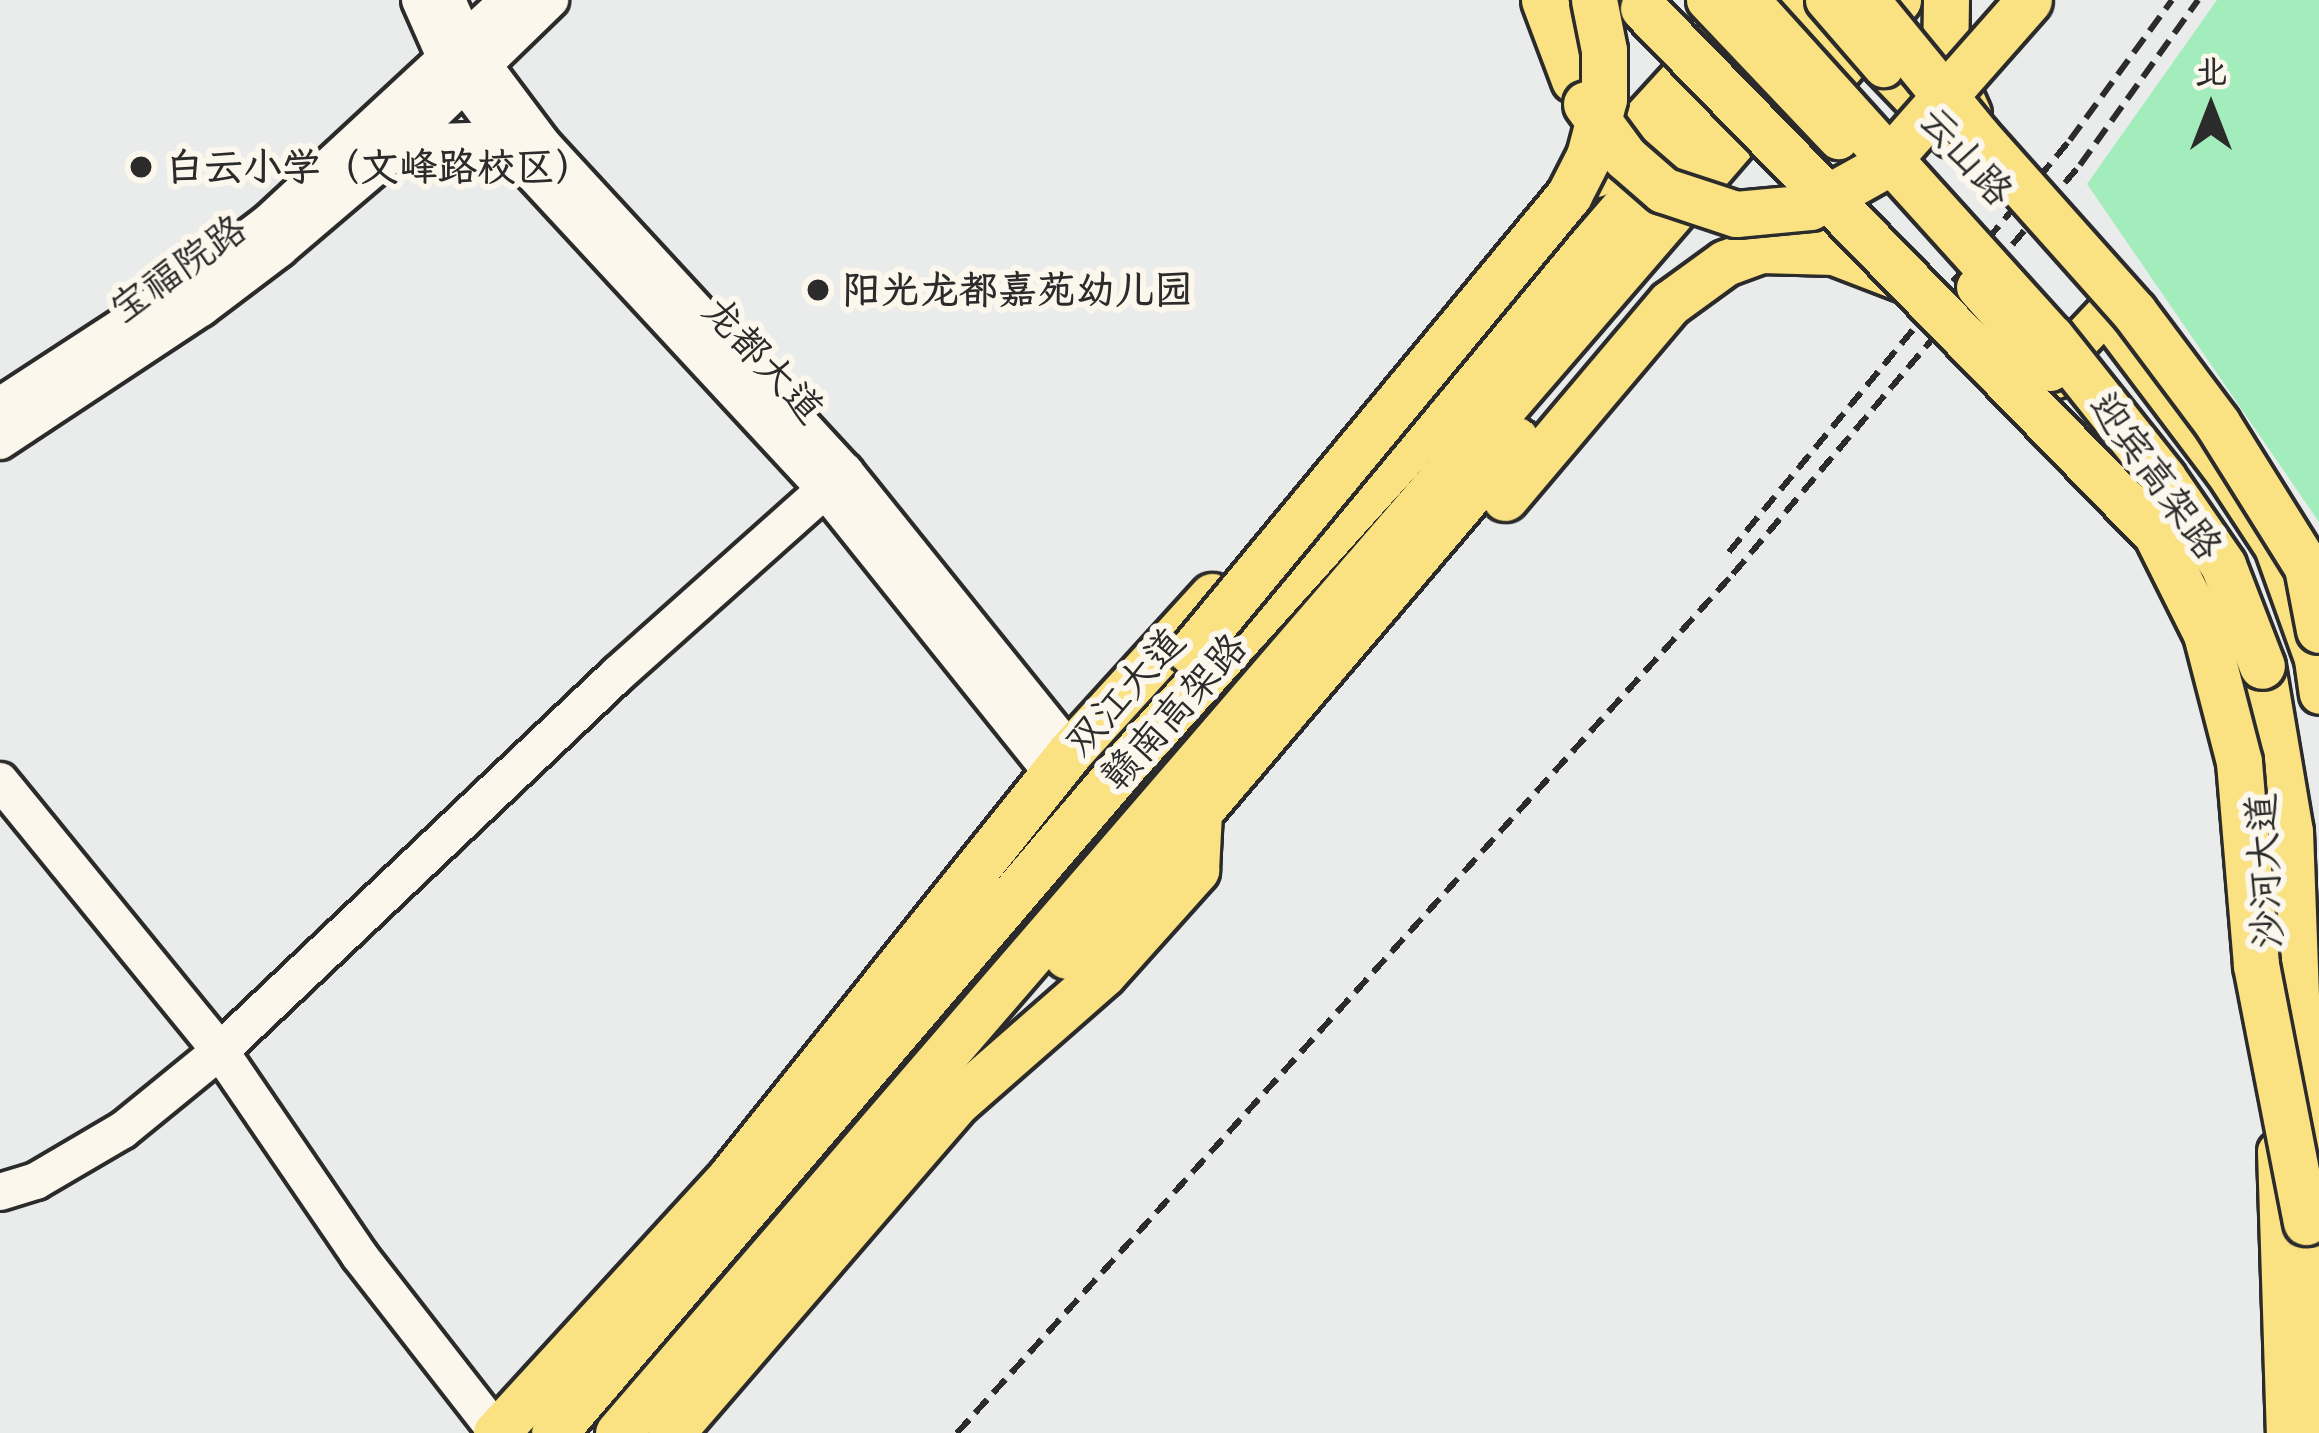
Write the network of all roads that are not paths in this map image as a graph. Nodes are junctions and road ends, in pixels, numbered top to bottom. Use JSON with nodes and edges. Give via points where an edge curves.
{"nodes":[{"id":1,"x":420,"y":0,"type":"edge"},
{"id":2,"x":447,"y":0,"type":"edge"},
{"id":3,"x":508,"y":0,"type":"edge"},
{"id":4,"x":550,"y":0,"type":"edge"},
{"id":5,"x":1544,"y":0,"type":"edge"},
{"id":6,"x":1594,"y":0,"type":"edge"},
{"id":7,"x":1639,"y":0,"type":"edge"},
{"id":8,"x":1774,"y":0,"type":"edge"},
{"id":9,"x":1803,"y":0,"type":"edge"},
{"id":10,"x":1825,"y":0,"type":"edge"},
{"id":11,"x":1855,"y":0,"type":"edge"},
{"id":12,"x":1866,"y":0,"type":"edge"},
{"id":13,"x":1898,"y":0,"type":"edge"},
{"id":14,"x":1946,"y":0,"type":"edge"},
{"id":15,"x":2030,"y":0,"type":"edge"},
{"id":16,"x":1727,"y":8,"type":"edge"},
{"id":17,"x":464,"y":61,"type":"junction"},
{"id":18,"x":1971,"y":144,"type":"junction"},
{"id":19,"x":393,"y":152,"type":"junction"},
{"id":20,"x":526,"y":166,"type":"junction"},
{"id":21,"x":1907,"y":280,"type":"junction"},
{"id":22,"x":2105,"y":314,"type":"junction"},
{"id":23,"x":2050,"y":371,"type":"junction"},
{"id":24,"x":0,"y":406,"type":"edge"},
{"id":25,"x":0,"y":441,"type":"edge"},
{"id":26,"x":835,"y":480,"type":"junction"},
{"id":27,"x":2319,"y":630,"type":"edge"},
{"id":28,"x":2319,"y":694,"type":"edge"},
{"id":29,"x":1128,"y":761,"type":"junction"},
{"id":30,"x":1062,"y":763,"type":"junction"},
{"id":31,"x":0,"y":781,"type":"edge"},
{"id":32,"x":1199,"y":812,"type":"junction"},
{"id":33,"x":2319,"y":925,"type":"edge"},
{"id":34,"x":220,"y":1051,"type":"junction"},
{"id":35,"x":939,"y":1060,"type":"junction"},
{"id":36,"x":0,"y":1192,"type":"edge"},
{"id":37,"x":2306,"y":1222,"type":"junction"},
{"id":38,"x":496,"y":1433,"type":"edge"},
{"id":39,"x":554,"y":1433,"type":"edge"},
{"id":40,"x":618,"y":1433,"type":"edge"},
{"id":41,"x":671,"y":1433,"type":"edge"},
{"id":42,"x":2286,"y":1433,"type":"edge"},
{"id":43,"x":2312,"y":1433,"type":"edge"}],
"edges":[{"from":1,"to":17,"type":"main road","name":"龙都大道"},
{"from":2,"to":17,"type":"main road","name":"龙都大道"},
{"from":3,"to":17,"type":"main road","name":"宝福院路"},
{"from":4,"to":17,"type":"main road","name":"宝福院路"},
{"from":5,"to":15,"type":"highway","bridge":true,"via":[[1591,114],[1625,157],[1663,190],[1736,214],[1810,207],[1882,167]]},
{"from":6,"to":29,"type":"highway","bridge":true,"via":[[1604,99],[1569,195],[1191,652]]},
{"from":7,"to":21,"type":"highway","bridge":true},
{"from":8,"to":33,"type":"highway","name":"迎宾高架路","via":[[2182,458],[2241,556],[2289,664],[2304,737]]},
{"from":9,"to":29,"type":"highway","name":"赣南高架路"},
{"from":10,"to":18,"type":"main road","name":"云山路","bridge":true,"via":[[1883,68]]},
{"from":11,"to":35,"type":"highway","name":"赣南高架路"},
{"from":12,"to":18,"type":"highway","bridge":true},
{"from":13,"to":32,"type":"highway"},
{"from":14,"to":18,"type":"highway","bridge":true,"via":[[1945,62]]},
{"from":16,"to":23,"type":"main road","name":"云山路","bridge":true},
{"from":16,"to":30,"type":"highway","name":"双江大道"},
{"from":16,"to":37,"type":"highway","name":"迎宾高架路","bridge":true,"via":[[2051,337],[2223,565],[2262,666],[2290,831]]},
{"from":17,"to":19,"type":"main road","name":"宝福院路"},
{"from":17,"to":20,"type":"main road","name":"龙都大道"},
{"from":17,"to":24,"type":"main road","name":"宝福院路","via":[[193,280]]},
{"from":17,"to":26,"type":"main road","name":"龙都大道"},
{"from":18,"to":22,"type":"main road","name":"云山路"},
{"from":18,"to":27,"type":"highway","bridge":true,"via":[[2134,312],[2217,423],[2307,567]]},
{"from":19,"to":20,"type":"main road","via":[[476,141]]},
{"from":19,"to":25,"type":"main road","name":"宝福院路","via":[[201,308]]},
{"from":20,"to":26,"type":"main road","name":"龙都大道"},
{"from":21,"to":32,"type":"highway","via":[[1834,252],[1792,249],[1760,250],[1696,280],[1301,738]]},
{"from":21,"to":37,"type":"highway","bridge":true,"via":[[2156,533],[2206,634],[2240,762],[2256,964]]},
{"from":22,"to":23,"type":"main road"},
{"from":22,"to":28,"type":"main road","via":[[2274,548]]},
{"from":23,"to":42,"type":"main road","name":"沙河大道","via":[[2169,514],[2228,621],[2248,708],[2262,787]]},
{"from":26,"to":30,"type":"main road","name":"龙都大道"},
{"from":26,"to":34,"type":"main road","via":[[617,674]]},
{"from":29,"to":39,"type":"highway","name":"赣南高架路"},
{"from":30,"to":38,"type":"highway","name":"双江大道","via":[[732,1175]]},
{"from":31,"to":34,"type":"main road"},
{"from":32,"to":35,"type":"highway","via":[[1067,956]]},
{"from":32,"to":41,"type":"highway","via":[[1196,870],[1103,974],[958,1100]]},
{"from":34,"to":36,"type":"main road","via":[[124,1130],[36,1181]]},
{"from":34,"to":38,"type":"main road","via":[[359,1256]]},
{"from":35,"to":40,"type":"highway","name":"赣南高架路"},
{"from":37,"to":43,"type":"highway","name":"迎宾高架路"}]}
